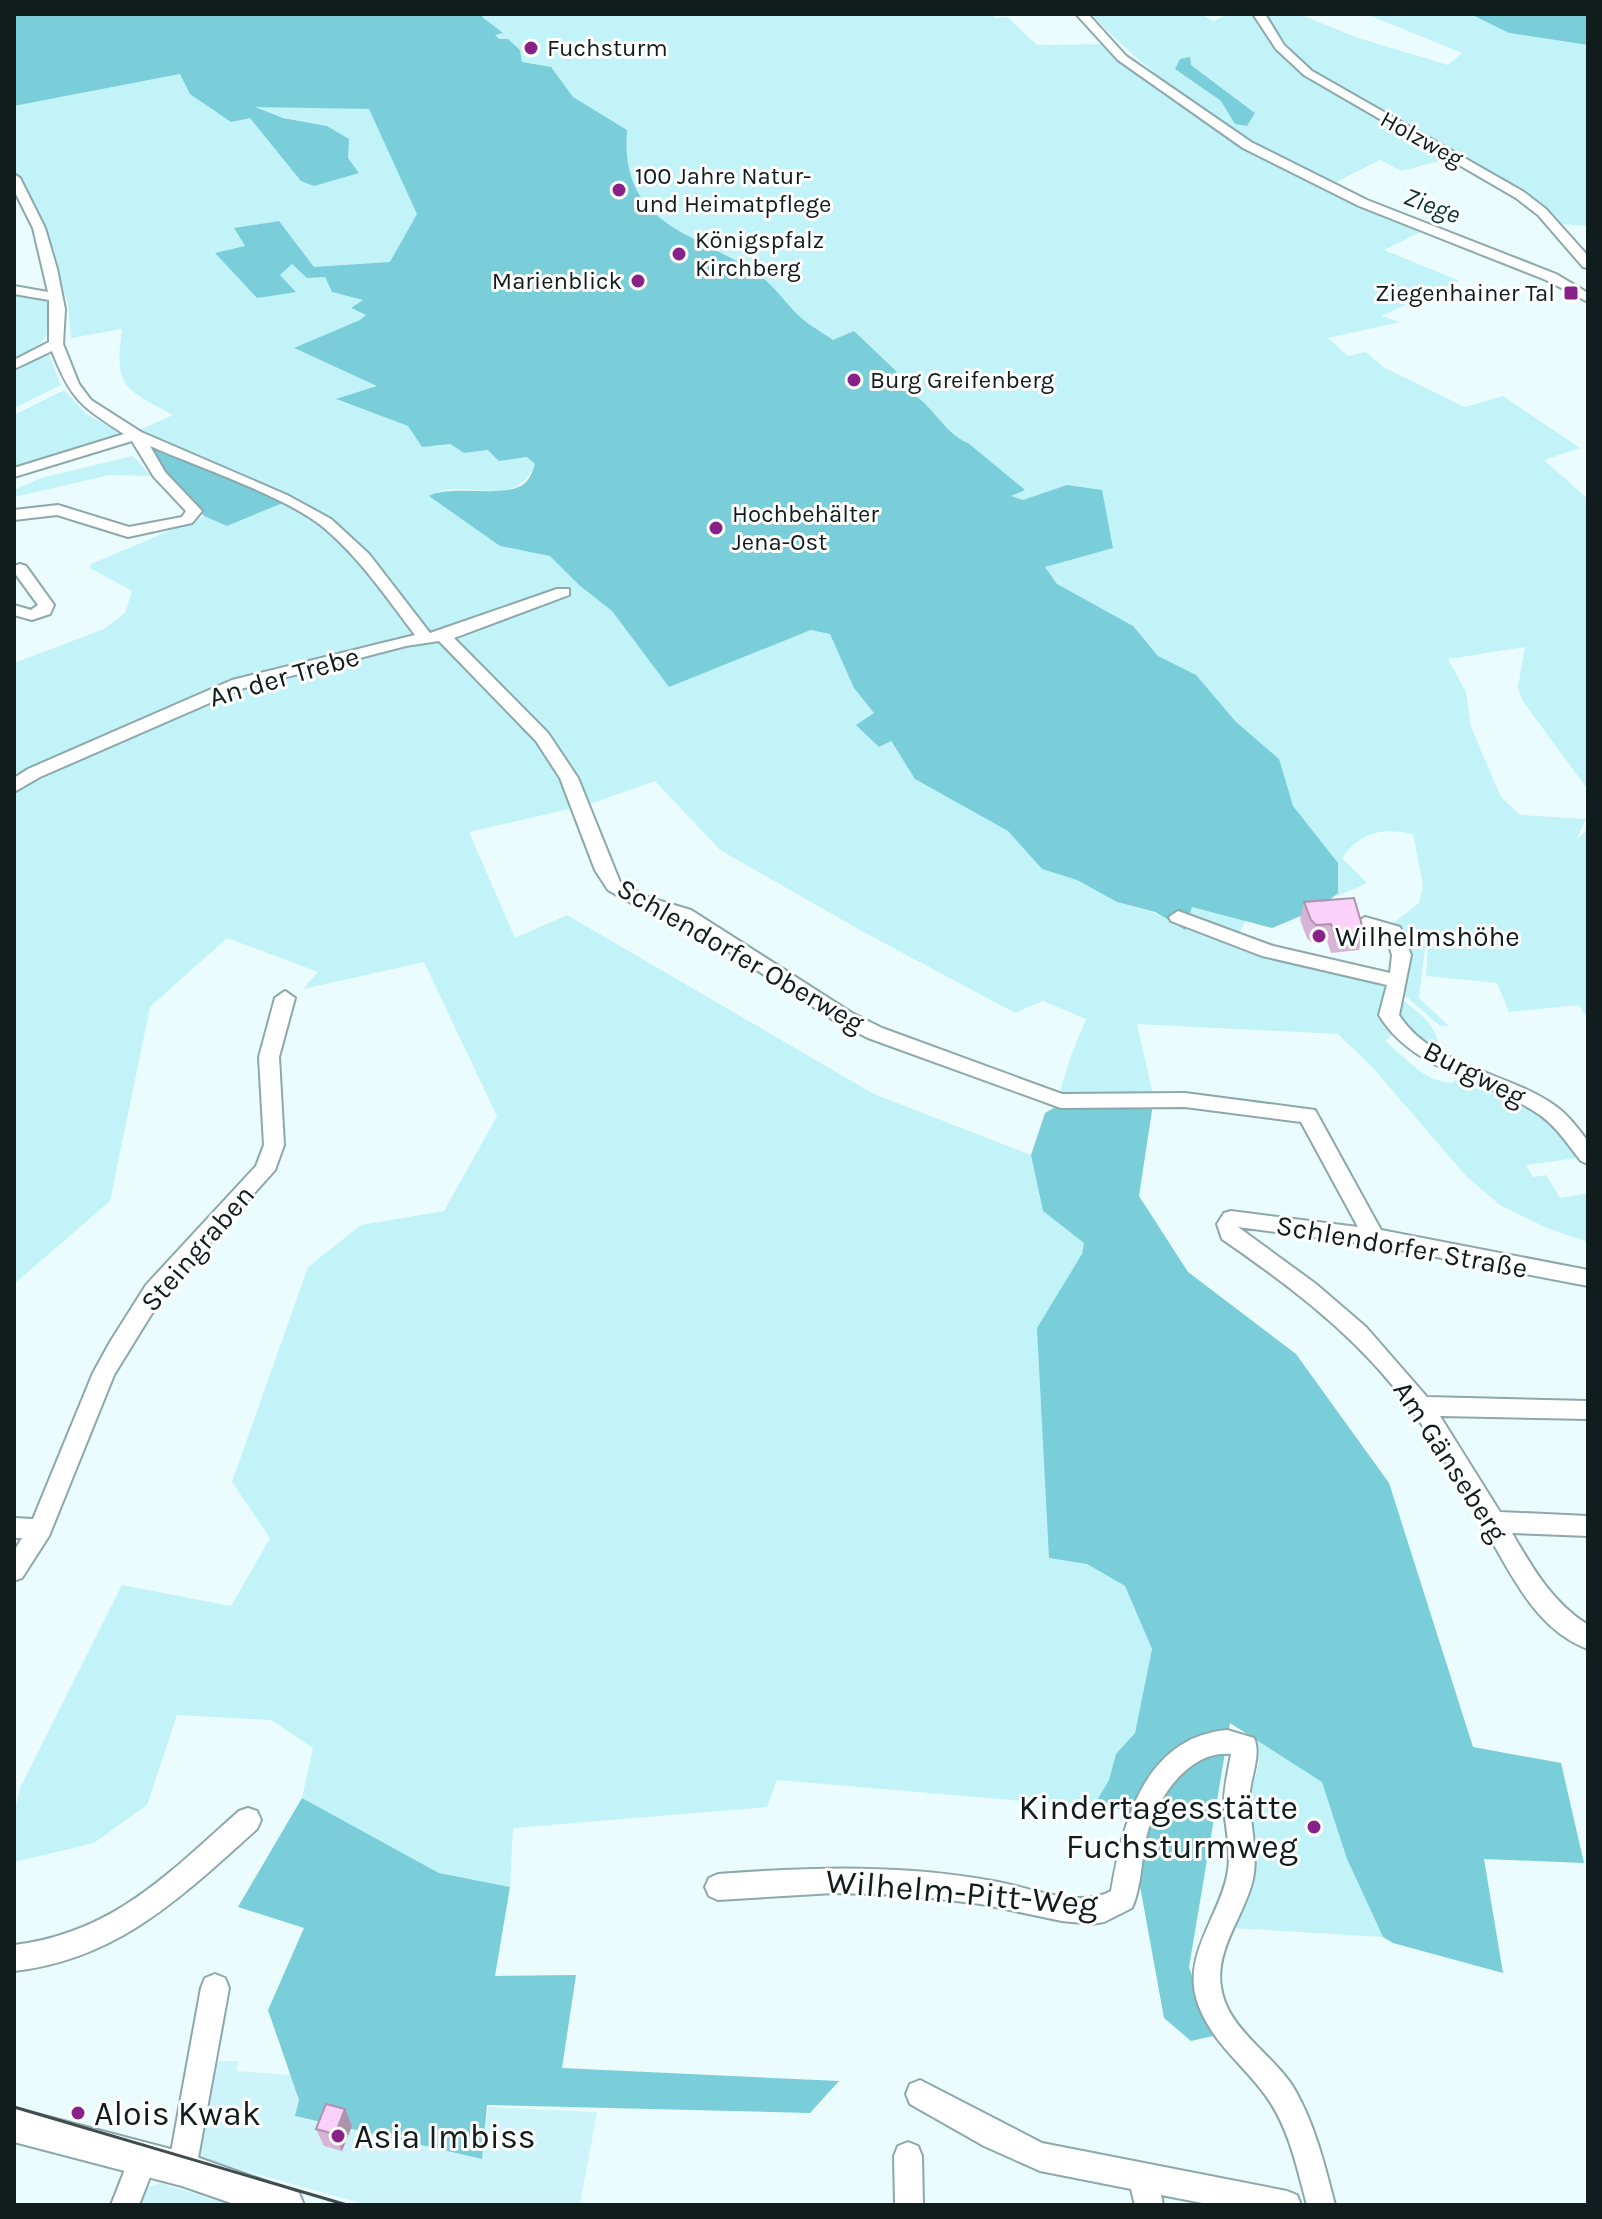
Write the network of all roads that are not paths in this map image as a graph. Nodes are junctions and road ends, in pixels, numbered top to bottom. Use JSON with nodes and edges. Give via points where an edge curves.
{"nodes":[{"id":1,"x":1082,"y":14,"type":"edge"},
{"id":2,"x":1259,"y":14,"type":"edge"},
{"id":3,"x":14,"y":178,"type":"edge"},
{"id":4,"x":1588,"y":264,"type":"edge"},
{"id":5,"x":1588,"y":275,"type":"edge"},
{"id":6,"x":1551,"y":277,"type":"junction"},
{"id":7,"x":14,"y":290,"type":"edge"},
{"id":8,"x":1586,"y":296,"type":"edge"},
{"id":9,"x":57,"y":297,"type":"junction"},
{"id":10,"x":56,"y":344,"type":"junction"},
{"id":11,"x":14,"y":365,"type":"edge"},
{"id":12,"x":136,"y":435,"type":"junction"},
{"id":13,"x":14,"y":473,"type":"edge"},
{"id":14,"x":14,"y":515,"type":"edge"},
{"id":15,"x":20,"y":569,"type":"dead end"},
{"id":16,"x":563,"y":592,"type":"dead end"},
{"id":17,"x":14,"y":610,"type":"edge"},
{"id":18,"x":434,"y":636,"type":"junction"},
{"id":19,"x":14,"y":786,"type":"edge"},
{"id":20,"x":1178,"y":917,"type":"dead end"},
{"id":21,"x":1365,"y":923,"type":"edge"},
{"id":22,"x":1397,"y":981,"type":"junction"},
{"id":23,"x":285,"y":998,"type":"dead end"},
{"id":24,"x":1588,"y":1156,"type":"edge"},
{"id":25,"x":1229,"y":1233,"type":"joint"},
{"id":26,"x":1374,"y":1237,"type":"junction"},
{"id":27,"x":1588,"y":1278,"type":"edge"},
{"id":28,"x":1422,"y":1406,"type":"junction"},
{"id":29,"x":1588,"y":1410,"type":"edge"},
{"id":30,"x":1490,"y":1522,"type":"junction"},
{"id":31,"x":1588,"y":1526,"type":"edge"},
{"id":32,"x":14,"y":1528,"type":"edge"},
{"id":33,"x":41,"y":1529,"type":"junction"},
{"id":34,"x":14,"y":1571,"type":"edge"},
{"id":35,"x":1588,"y":1638,"type":"edge"},
{"id":36,"x":248,"y":1820,"type":"dead end"},
{"id":37,"x":718,"y":1887,"type":"dead end"},
{"id":38,"x":14,"y":1958,"type":"edge"},
{"id":39,"x":215,"y":1988,"type":"dead end"},
{"id":40,"x":920,"y":2094,"type":"dead end"},
{"id":41,"x":14,"y":2125,"type":"edge"},
{"id":42,"x":908,"y":2156,"type":"dead end"},
{"id":43,"x":143,"y":2159,"type":"junction"},
{"id":44,"x":182,"y":2169,"type":"junction"},
{"id":45,"x":1147,"y":2192,"type":"edge"},
{"id":46,"x":125,"y":2205,"type":"edge"},
{"id":47,"x":287,"y":2205,"type":"edge"},
{"id":48,"x":909,"y":2205,"type":"edge"},
{"id":49,"x":1287,"y":2205,"type":"edge"},
{"id":50,"x":1321,"y":2205,"type":"edge"}],
"edges":[{"from":1,"to":6,"type":"street","via":[[1122,58],[1247,145],[1363,203]]},
{"from":2,"to":4,"type":"street","name":"Holzweg","via":[[1280,47],[1308,73],[1520,195]]},
{"from":3,"to":9,"type":"street","via":[[39,228]]},
{"from":5,"to":6,"type":"street","via":[[1566,272]]},
{"from":5,"to":8,"type":"street"},
{"from":6,"to":8,"type":"street"},
{"from":7,"to":9,"type":"street"},
{"from":9,"to":10,"type":"street"},
{"from":10,"to":11,"type":"street"},
{"from":10,"to":12,"type":"street","name":"Schlendorfer Oberweg","via":[[86,403]]},
{"from":12,"to":13,"type":"street"},
{"from":12,"to":14,"type":"street","via":[[159,474],[194,511],[187,520],[128,532],[58,510]]},
{"from":12,"to":18,"type":"street","name":"Schlendorfer Oberweg","via":[[326,522]]},
{"from":15,"to":17,"type":"street","via":[[46,605],[32,615]]},
{"from":16,"to":18,"type":"street","name":"An der Trebe"},
{"from":18,"to":19,"type":"street","name":"An der Trebe","via":[[238,684]]},
{"from":18,"to":26,"type":"street","name":"Schlendorfer Oberweg","via":[[542,737],[569,778],[614,886],[684,914],[875,1033],[1061,1101],[1185,1100],[1308,1115]]},
{"from":20,"to":22,"type":"street","via":[[1239,943]]},
{"from":21,"to":22,"type":"street","name":"Burgweg","via":[[1393,931],[1402,944]]},
{"from":22,"to":24,"type":"street","name":"Burgweg","via":[[1389,1015],[1399,1032],[1546,1109]]},
{"from":23,"to":33,"type":"street","name":"Steingraben","via":[[269,1057],[274,1145],[265,1170],[154,1291],[118,1348]]},
{"from":25,"to":26,"type":"street","name":"Schlendorfer Straße","via":[[1231,1219],[1245,1219]]},
{"from":25,"to":28,"type":"street","name":"Am Gänseberg","via":[[1306,1286]]},
{"from":26,"to":27,"type":"street","name":"Schlendorfer Straße"},
{"from":28,"to":29,"type":"street"},
{"from":28,"to":30,"type":"street","name":"Am Gänseberg"},
{"from":30,"to":31,"type":"street"},
{"from":30,"to":35,"type":"street","name":"Am Gänseberg","via":[[1540,1599]]},
{"from":32,"to":33,"type":"street"},
{"from":33,"to":34,"type":"street","name":"Steingraben"},
{"from":36,"to":38,"type":"street","via":[[124,1922],[50,1952]]},
{"from":37,"to":50,"type":"street","name":"Wilhelm-Pitt-Weg","via":[[891,1879],[1103,1910],[1123,1899],[1136,1826],[1165,1775],[1193,1750],[1214,1740],[1231,1739],[1245,1746],[1237,1804],[1241,1877],[1206,1961],[1205,1979],[1226,2031],[1291,2110]]},
{"from":39,"to":44,"type":"street"},
{"from":40,"to":45,"type":"street","via":[[1040,2157]]},
{"from":41,"to":43,"type":"street"},
{"from":42,"to":48,"type":"street"},
{"from":43,"to":44,"type":"street"},
{"from":43,"to":46,"type":"street"},
{"from":44,"to":47,"type":"street"},
{"from":45,"to":49,"type":"street"}]}
